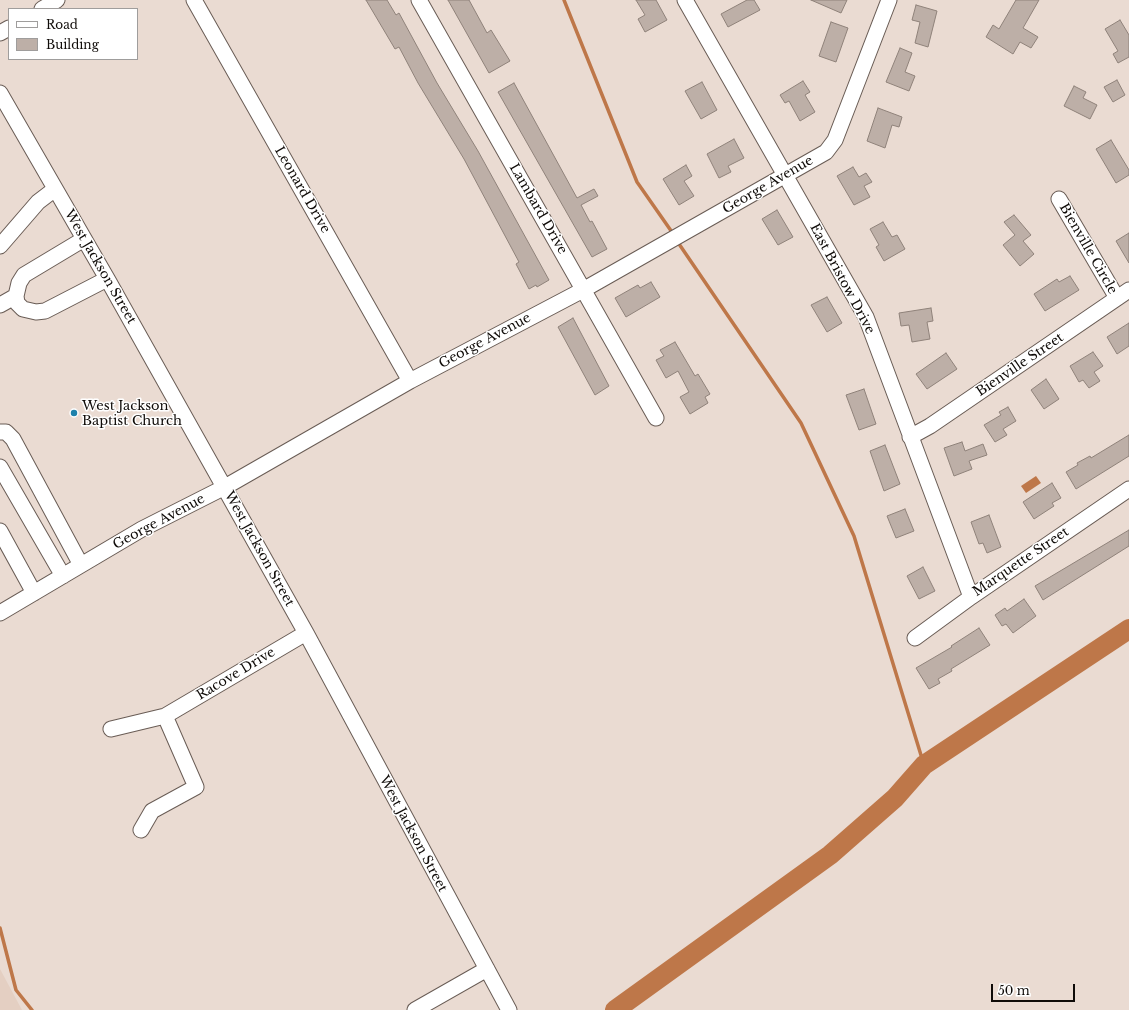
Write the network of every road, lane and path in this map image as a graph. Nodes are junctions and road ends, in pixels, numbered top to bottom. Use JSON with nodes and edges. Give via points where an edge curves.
{"nodes":[{"id":1,"x":58,"y":0,"type":"edge"},
{"id":2,"x":194,"y":0,"type":"edge"},
{"id":3,"x":418,"y":0,"type":"edge"},
{"id":4,"x":685,"y":0,"type":"edge"},
{"id":5,"x":888,"y":0,"type":"edge"},
{"id":6,"x":44,"y":8,"type":"edge"},
{"id":7,"x":0,"y":93,"type":"edge"},
{"id":8,"x":785,"y":175,"type":"junction"},
{"id":9,"x":56,"y":189,"type":"junction"},
{"id":10,"x":1059,"y":199,"type":"dead end"},
{"id":11,"x":84,"y":239,"type":"junction"},
{"id":12,"x":0,"y":246,"type":"edge"},
{"id":13,"x":107,"y":279,"type":"junction"},
{"id":14,"x":583,"y":290,"type":"junction"},
{"id":15,"x":1123,"y":294,"type":"edge"},
{"id":16,"x":16,"y":296,"type":"junction"},
{"id":17,"x":0,"y":306,"type":"edge"},
{"id":18,"x":410,"y":380,"type":"junction"},
{"id":19,"x":656,"y":418,"type":"dead end"},
{"id":20,"x":0,"y":432,"type":"edge"},
{"id":21,"x":910,"y":437,"type":"junction"},
{"id":22,"x":0,"y":467,"type":"edge"},
{"id":23,"x":225,"y":487,"type":"junction"},
{"id":24,"x":1129,"y":489,"type":"edge"},
{"id":25,"x":0,"y":531,"type":"edge"},
{"id":26,"x":81,"y":565,"type":"junction"},
{"id":27,"x":63,"y":576,"type":"junction"},
{"id":28,"x":34,"y":593,"type":"junction"},
{"id":29,"x":971,"y":597,"type":"junction"},
{"id":30,"x":0,"y":613,"type":"edge"},
{"id":31,"x":306,"y":633,"type":"junction"},
{"id":32,"x":915,"y":638,"type":"dead end"},
{"id":33,"x":165,"y":716,"type":"junction"},
{"id":34,"x":111,"y":729,"type":"dead end"},
{"id":35,"x":141,"y":830,"type":"dead end"},
{"id":36,"x":487,"y":969,"type":"junction"},
{"id":37,"x":415,"y":1010,"type":"edge"},
{"id":38,"x":509,"y":1010,"type":"edge"}],
"edges":[{"from":1,"to":6,"type":"street"},
{"from":2,"to":18,"type":"street","name":"Leonard Drive"},
{"from":3,"to":14,"type":"street","name":"Lambard Drive"},
{"from":4,"to":8,"type":"street","name":"East Bristow Drive"},
{"from":5,"to":8,"type":"street","name":"George Avenue","via":[[832,145],[826,152]]},
{"from":7,"to":9,"type":"street","name":"West Jackson Street"},
{"from":8,"to":14,"type":"street","name":"George Avenue"},
{"from":8,"to":21,"type":"street","name":"East Bristow Drive","via":[[868,322]]},
{"from":9,"to":11,"type":"street","name":"West Jackson Street"},
{"from":9,"to":12,"type":"street","via":[[38,202]]},
{"from":10,"to":15,"type":"street","name":"Bienville Circle"},
{"from":11,"to":13,"type":"street","name":"West Jackson Street"},
{"from":11,"to":16,"type":"street","via":[[24,275]]},
{"from":13,"to":16,"type":"street","via":[[36,312],[23,309],[17,303]]},
{"from":13,"to":23,"type":"street","name":"West Jackson Street"},
{"from":14,"to":18,"type":"street","name":"George Avenue"},
{"from":14,"to":19,"type":"street","name":"Lambard Drive"},
{"from":15,"to":21,"type":"street","name":"Bienville Street","via":[[930,426]]},
{"from":16,"to":17,"type":"street"},
{"from":18,"to":23,"type":"street","name":"George Avenue"},
{"from":20,"to":26,"type":"street","via":[[6,432],[13,439]]},
{"from":21,"to":29,"type":"street","name":"East Bristow Drive"},
{"from":22,"to":27,"type":"street"},
{"from":23,"to":26,"type":"street","name":"George Avenue","via":[[142,529]]},
{"from":23,"to":31,"type":"street","name":"West Jackson Street"},
{"from":24,"to":29,"type":"street","name":"Marquette Street"},
{"from":25,"to":28,"type":"street"},
{"from":26,"to":27,"type":"street","name":"George Avenue"},
{"from":27,"to":28,"type":"street","name":"George Avenue"},
{"from":28,"to":30,"type":"street","name":"George Avenue"},
{"from":29,"to":32,"type":"street","name":"Marquette Street"},
{"from":31,"to":33,"type":"street","name":"Racove Drive"},
{"from":31,"to":36,"type":"street","name":"West Jackson Street"},
{"from":33,"to":34,"type":"street","name":"Racove Drive"},
{"from":33,"to":35,"type":"street","via":[[196,787],[152,811]]},
{"from":36,"to":37,"type":"street"},
{"from":36,"to":38,"type":"street","name":"West Jackson Street"}]}
